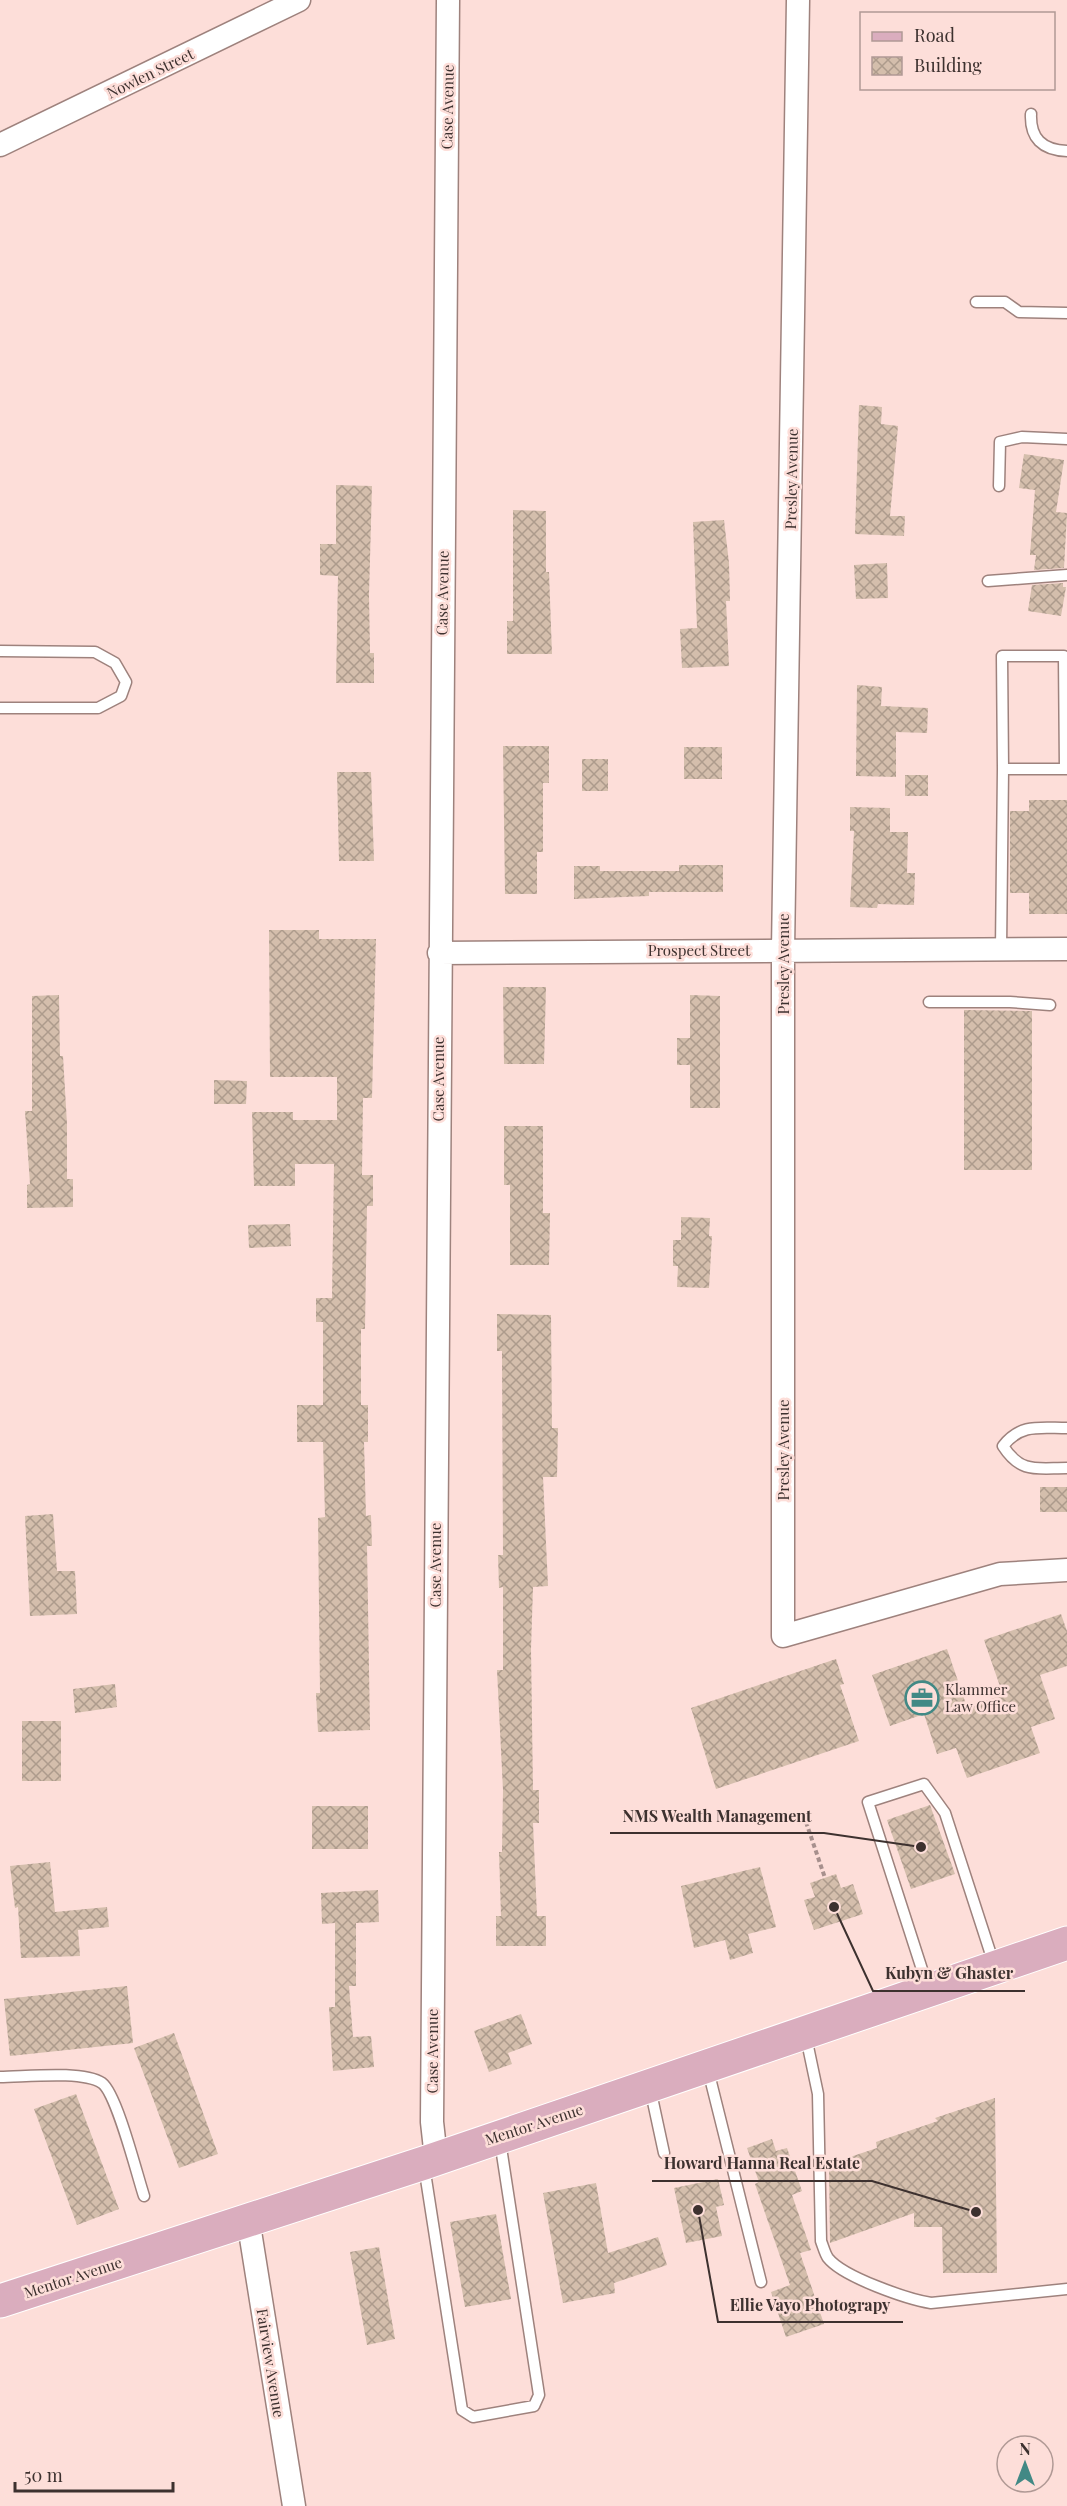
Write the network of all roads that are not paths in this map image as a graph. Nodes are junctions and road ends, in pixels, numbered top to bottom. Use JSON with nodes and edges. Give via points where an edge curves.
{"nodes":[{"id":1,"x":299,"y":0,"type":"edge"},
{"id":2,"x":448,"y":0,"type":"edge"},
{"id":3,"x":798,"y":0,"type":"edge"},
{"id":4,"x":1031,"y":114,"type":"dead end"},
{"id":5,"x":0,"y":145,"type":"edge"},
{"id":6,"x":1067,"y":151,"type":"edge"},
{"id":7,"x":976,"y":302,"type":"dead end"},
{"id":8,"x":1067,"y":313,"type":"edge"},
{"id":9,"x":1067,"y":439,"type":"edge"},
{"id":10,"x":999,"y":486,"type":"dead end"},
{"id":11,"x":1067,"y":575,"type":"edge"},
{"id":12,"x":988,"y":581,"type":"dead end"},
{"id":13,"x":0,"y":651,"type":"edge"},
{"id":14,"x":0,"y":708,"type":"edge"},
{"id":15,"x":1003,"y":769,"type":"junction"},
{"id":16,"x":1066,"y":769,"type":"edge"},
{"id":17,"x":1001,"y":949,"type":"junction"},
{"id":18,"x":1067,"y":949,"type":"edge"},
{"id":19,"x":783,"y":950,"type":"junction"},
{"id":20,"x":439,"y":952,"type":"junction"},
{"id":21,"x":930,"y":1002,"type":"dead end"},
{"id":22,"x":1050,"y":1005,"type":"dead end"},
{"id":23,"x":1067,"y":1428,"type":"edge"},
{"id":24,"x":1067,"y":1468,"type":"edge"},
{"id":25,"x":1067,"y":1570,"type":"edge"},
{"id":26,"x":1067,"y":1943,"type":"edge"},
{"id":27,"x":995,"y":1969,"type":"junction"},
{"id":28,"x":929,"y":1991,"type":"junction"},
{"id":29,"x":806,"y":2033,"type":"junction"},
{"id":30,"x":707,"y":2066,"type":"junction"},
{"id":31,"x":0,"y":2076,"type":"edge"},
{"id":32,"x":650,"y":2086,"type":"junction"},
{"id":33,"x":499,"y":2136,"type":"junction"},
{"id":34,"x":664,"y":2152,"type":"dead end"},
{"id":35,"x":430,"y":2160,"type":"junction"},
{"id":36,"x":144,"y":2196,"type":"dead end"},
{"id":37,"x":248,"y":2220,"type":"junction"},
{"id":38,"x":760,"y":2282,"type":"dead end"},
{"id":39,"x":1067,"y":2289,"type":"edge"},
{"id":40,"x":0,"y":2301,"type":"edge"},
{"id":41,"x":294,"y":2506,"type":"edge"}],
"edges":[{"from":1,"to":5,"type":"street","name":"Nowlen Street"},
{"from":2,"to":20,"type":"street","name":"Case Avenue"},
{"from":3,"to":19,"type":"street","name":"Presley Avenue"},
{"from":4,"to":6,"type":"lane","via":[[1030,128],[1039,143]]},
{"from":7,"to":8,"type":"lane","via":[[1005,302],[1019,312]]},
{"from":9,"to":10,"type":"lane","via":[[1022,437],[1000,442]]},
{"from":11,"to":12,"type":"lane"},
{"from":13,"to":14,"type":"lane","via":[[95,652],[115,663],[126,682],[121,696],[98,708]]},
{"from":15,"to":16,"type":"lane"},
{"from":15,"to":16,"type":"lane","via":[[1002,656],[1064,656]]},
{"from":15,"to":17,"type":"lane"},
{"from":17,"to":18,"type":"street","name":"Prospect Street"},
{"from":17,"to":19,"type":"street","name":"Prospect Street"},
{"from":19,"to":20,"type":"street","name":"Prospect Street"},
{"from":19,"to":25,"type":"street","name":"Presley Avenue","via":[[783,1636],[1000,1574]]},
{"from":20,"to":35,"type":"street","name":"Case Avenue"},
{"from":21,"to":22,"type":"lane"},
{"from":23,"to":24,"type":"lane","via":[[1026,1428],[1012,1434],[1003,1446],[1013,1461],[1029,1467]]},
{"from":26,"to":27,"type":"main road","name":"Mentor Avenue"},
{"from":27,"to":28,"type":"main road","name":"Mentor Avenue"},
{"from":27,"to":28,"type":"lane","via":[[945,1813],[924,1784],[868,1802]]},
{"from":28,"to":29,"type":"main road","name":"Mentor Avenue"},
{"from":29,"to":30,"type":"main road","name":"Mentor Avenue"},
{"from":29,"to":39,"type":"lane","via":[[818,2094],[821,2241],[828,2257],[842,2270],[909,2299],[931,2303]]},
{"from":30,"to":32,"type":"main road","name":"Mentor Avenue"},
{"from":30,"to":38,"type":"lane"},
{"from":31,"to":36,"type":"lane","via":[[81,2076],[102,2084],[114,2101]]},
{"from":32,"to":33,"type":"main road","name":"Mentor Avenue"},
{"from":32,"to":34,"type":"lane"},
{"from":33,"to":35,"type":"main road","name":"Mentor Avenue"},
{"from":33,"to":35,"type":"lane","via":[[539,2395],[534,2406],[473,2417],[462,2410]]},
{"from":35,"to":37,"type":"main road","name":"Mentor Avenue"},
{"from":37,"to":40,"type":"main road","name":"Mentor Avenue"},
{"from":37,"to":41,"type":"street","name":"Fairview Avenue"}]}
